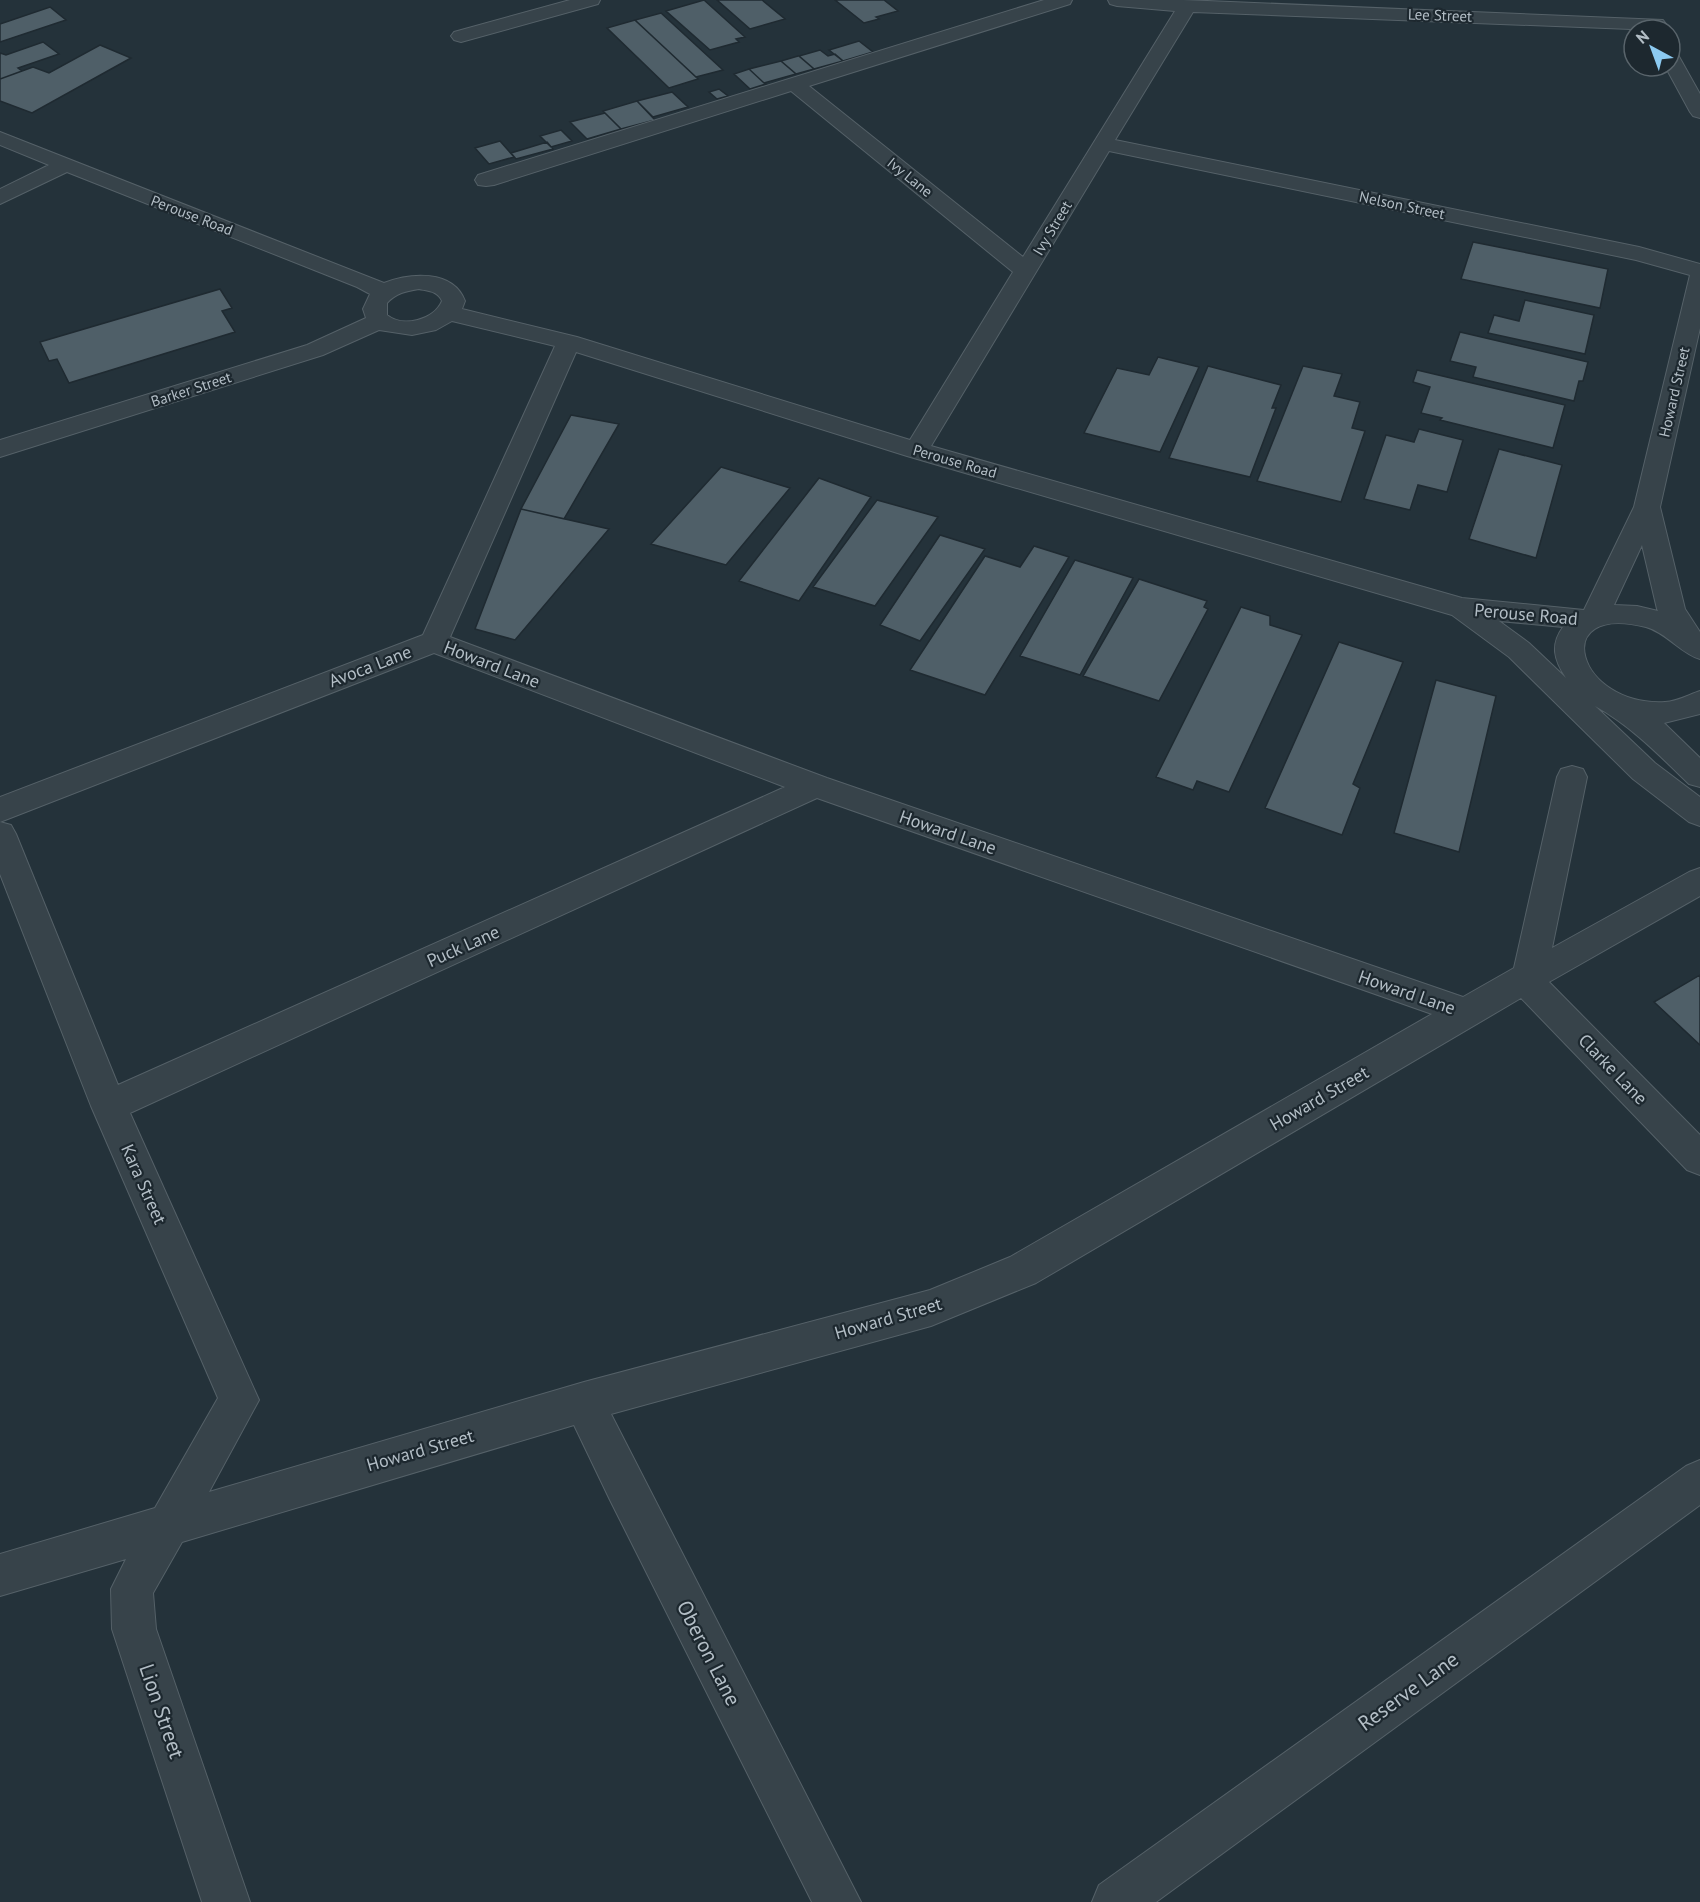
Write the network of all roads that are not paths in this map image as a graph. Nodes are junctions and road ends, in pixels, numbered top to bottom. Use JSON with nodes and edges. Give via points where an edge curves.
{"nodes":[{"id":1,"x":591,"y":0,"type":"edge"},
{"id":2,"x":1063,"y":0,"type":"edge"},
{"id":3,"x":1117,"y":0,"type":"edge"},
{"id":4,"x":1187,"y":6,"type":"junction"},
{"id":5,"x":1622,"y":20,"type":"edge"},
{"id":6,"x":460,"y":36,"type":"dead end"},
{"id":7,"x":1681,"y":78,"type":"edge"},
{"id":8,"x":794,"y":84,"type":"junction"},
{"id":9,"x":1700,"y":112,"type":"edge"},
{"id":10,"x":0,"y":138,"type":"edge"},
{"id":11,"x":1103,"y":144,"type":"junction"},
{"id":12,"x":65,"y":165,"type":"junction"},
{"id":13,"x":486,"y":180,"type":"dead end"},
{"id":14,"x":0,"y":197,"type":"edge"},
{"id":15,"x":1026,"y":271,"type":"junction"},
{"id":16,"x":1700,"y":271,"type":"edge"},
{"id":17,"x":1700,"y":277,"type":"edge"},
{"id":18,"x":384,"y":293,"type":"junction"},
{"id":19,"x":449,"y":313,"type":"junction"},
{"id":20,"x":379,"y":321,"type":"junction"},
{"id":21,"x":569,"y":342,"type":"junction"},
{"id":22,"x":0,"y":449,"type":"edge"},
{"id":23,"x":916,"y":450,"type":"junction"},
{"id":24,"x":1647,"y":507,"type":"junction"},
{"id":25,"x":1462,"y":608,"type":"junction"},
{"id":26,"x":1591,"y":620,"type":"junction"},
{"id":27,"x":434,"y":642,"type":"junction"},
{"id":28,"x":1696,"y":644,"type":"edge"},
{"id":29,"x":1574,"y":669,"type":"junction"},
{"id":30,"x":1619,"y":705,"type":"junction"},
{"id":31,"x":1699,"y":705,"type":"edge"},
{"id":32,"x":1700,"y":776,"type":"edge"},
{"id":33,"x":1572,"y":777,"type":"dead end"},
{"id":34,"x":816,"y":786,"type":"junction"},
{"id":35,"x":0,"y":810,"type":"edge"},
{"id":36,"x":1700,"y":814,"type":"edge"},
{"id":37,"x":0,"y":834,"type":"edge"},
{"id":38,"x":1700,"y":881,"type":"edge"},
{"id":39,"x":1527,"y":979,"type":"junction"},
{"id":40,"x":1466,"y":1012,"type":"junction"},
{"id":41,"x":109,"y":1106,"type":"junction"},
{"id":42,"x":1700,"y":1158,"type":"edge"},
{"id":43,"x":584,"y":1402,"type":"junction"},
{"id":44,"x":1700,"y":1480,"type":"edge"},
{"id":45,"x":170,"y":1524,"type":"junction"},
{"id":46,"x":0,"y":1575,"type":"edge"},
{"id":47,"x":226,"y":1902,"type":"edge"},
{"id":48,"x":837,"y":1902,"type":"edge"},
{"id":49,"x":1116,"y":1902,"type":"edge"}],
"edges":[{"from":1,"to":6,"type":"street"},
{"from":2,"to":8,"type":"street"},
{"from":3,"to":4,"type":"street","name":"Lee Street"},
{"from":4,"to":5,"type":"street","name":"Lee Street"},
{"from":4,"to":11,"type":"street","name":"Ivy Street"},
{"from":7,"to":9,"type":"street"},
{"from":8,"to":13,"type":"street"},
{"from":8,"to":15,"type":"street","name":"Ivy Lane"},
{"from":10,"to":12,"type":"street","name":"Perouse Road"},
{"from":11,"to":15,"type":"street","name":"Ivy Street"},
{"from":11,"to":16,"type":"street","name":"Nelson Street","via":[[1639,254]]},
{"from":12,"to":14,"type":"street"},
{"from":12,"to":18,"type":"street","name":"Perouse Road","via":[[365,282]]},
{"from":15,"to":23,"type":"street","name":"Ivy Street"},
{"from":17,"to":24,"type":"street","name":"Howard Street"},
{"from":18,"to":19,"type":"street","via":[[406,284],[431,283],[454,298]]},
{"from":18,"to":20,"type":"street","via":[[373,307]]},
{"from":19,"to":20,"type":"street","via":[[421,327],[398,328]]},
{"from":19,"to":21,"type":"street","name":"Perouse Road"},
{"from":20,"to":22,"type":"street","name":"Barker Street","via":[[315,350]]},
{"from":21,"to":23,"type":"street","name":"Perouse Road"},
{"from":21,"to":27,"type":"street","name":"Avoca Lane"},
{"from":23,"to":25,"type":"street","name":"Perouse Road"},
{"from":24,"to":26,"type":"street","name":"Howard Street"},
{"from":24,"to":28,"type":"street","name":"Howard Street","via":[[1674,616]]},
{"from":25,"to":26,"type":"street","name":"Perouse Road"},
{"from":25,"to":29,"type":"street","name":"Perouse Road"},
{"from":25,"to":36,"type":"street","via":[[1519,650],[1644,771]]},
{"from":26,"to":28,"type":"street","name":"Perouse Road","via":[[1640,616],[1666,624]]},
{"from":26,"to":29,"type":"street","name":"Howard Street","via":[[1576,629],[1570,641],[1568,654]]},
{"from":27,"to":34,"type":"street","name":"Howard Lane"},
{"from":27,"to":35,"type":"street","name":"Avoca Lane"},
{"from":29,"to":30,"type":"street","name":"Perouse Road","via":[[1591,689]]},
{"from":30,"to":31,"type":"street","via":[[1653,713]]},
{"from":30,"to":32,"type":"street","via":[[1648,726]]},
{"from":33,"to":39,"type":"street"},
{"from":34,"to":40,"type":"street","name":"Howard Lane"},
{"from":34,"to":41,"type":"street","name":"Puck Lane"},
{"from":37,"to":41,"type":"street","name":"Kara Street"},
{"from":38,"to":39,"type":"street","name":"Howard Street"},
{"from":39,"to":40,"type":"street","name":"Howard Street"},
{"from":39,"to":42,"type":"street","name":"Clarke Lane"},
{"from":40,"to":43,"type":"street","name":"Howard Street","via":[[1023,1270],[931,1308]]},
{"from":41,"to":45,"type":"street","name":"Kara Street","via":[[239,1400]]},
{"from":43,"to":45,"type":"street","name":"Howard Street"},
{"from":43,"to":48,"type":"street","name":"Oberon Lane"},
{"from":44,"to":49,"type":"street","name":"Reserve Lane"},
{"from":45,"to":46,"type":"street","name":"Howard Street"},
{"from":45,"to":47,"type":"street","name":"Lion Street","via":[[132,1589],[134,1629]]}]}
